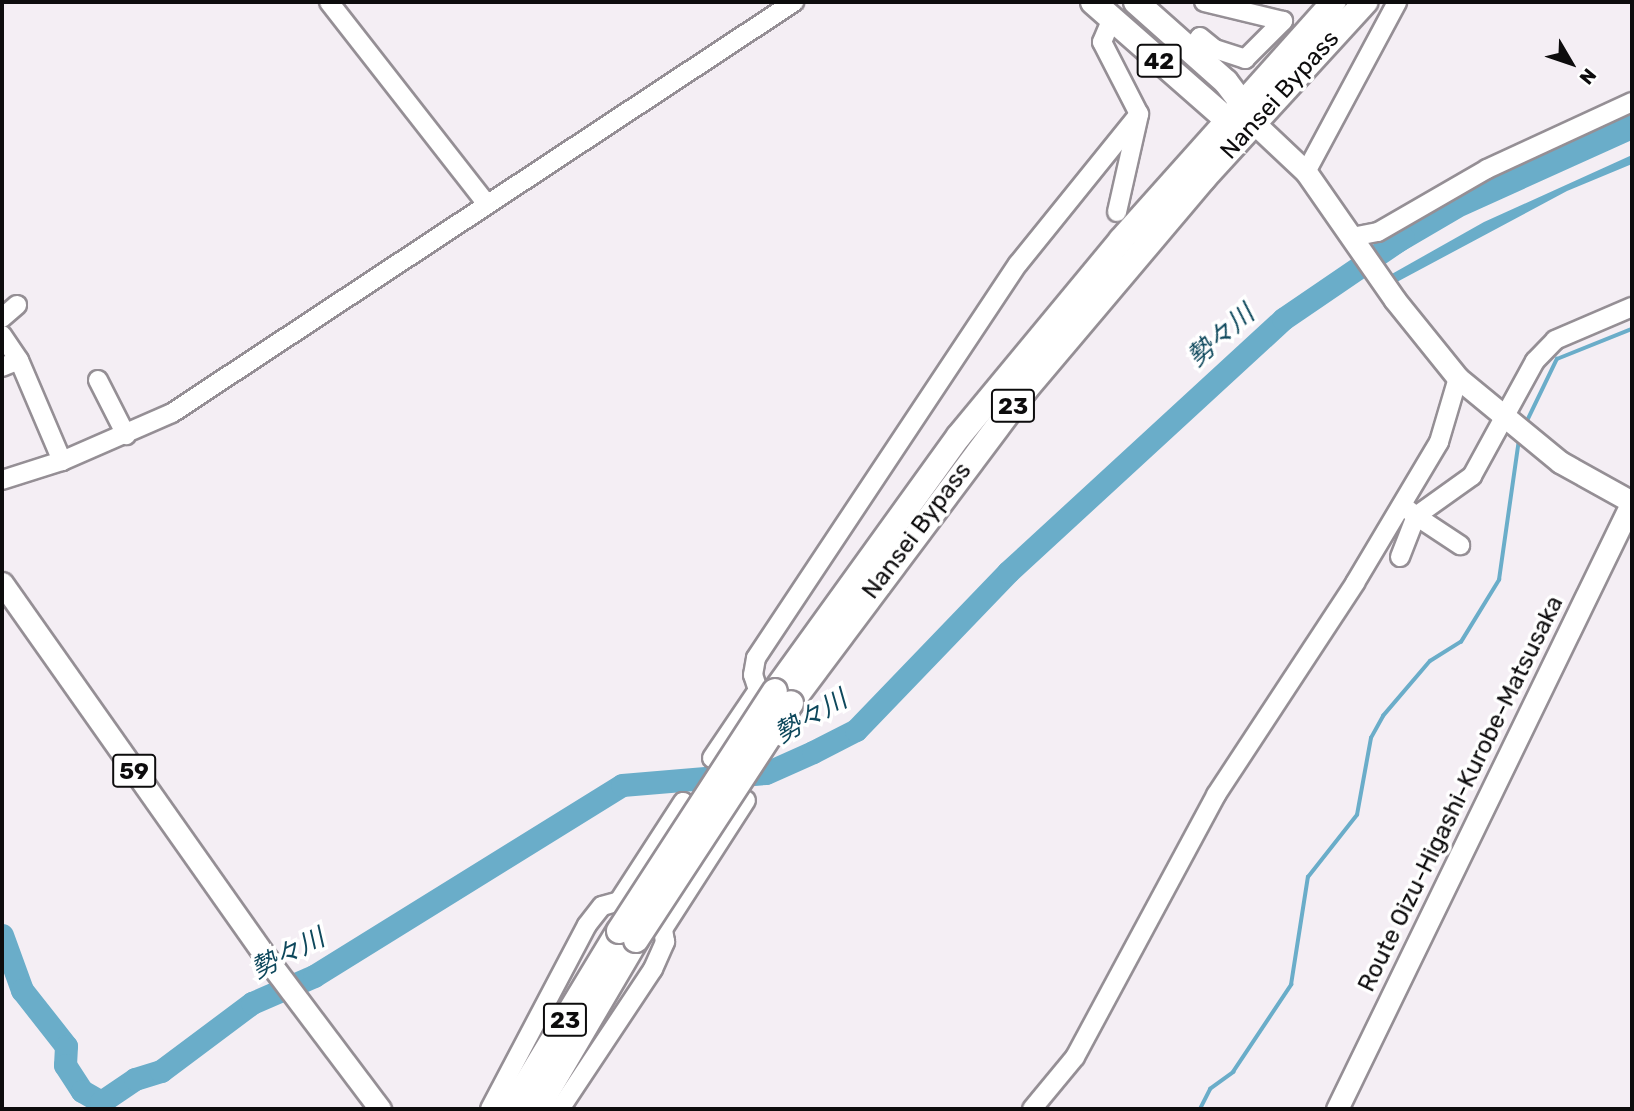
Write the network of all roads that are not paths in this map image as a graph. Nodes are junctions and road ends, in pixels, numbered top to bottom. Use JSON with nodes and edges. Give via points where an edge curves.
{"nodes":[{"id":1,"x":329,"y":2,"type":"edge"},
{"id":2,"x":794,"y":2,"type":"edge"},
{"id":3,"x":1093,"y":2,"type":"edge"},
{"id":4,"x":1136,"y":2,"type":"edge"},
{"id":5,"x":1334,"y":2,"type":"edge"},
{"id":6,"x":1365,"y":2,"type":"edge"},
{"id":7,"x":1397,"y":2,"type":"edge"},
{"id":8,"x":1211,"y":3,"type":"edge"},
{"id":9,"x":1112,"y":19,"type":"junction"},
{"id":10,"x":1190,"y":50,"type":"junction"},
{"id":11,"x":1243,"y":99,"type":"junction"},
{"id":12,"x":1632,"y":102,"type":"edge"},
{"id":13,"x":1139,"y":114,"type":"junction"},
{"id":14,"x":1226,"y":119,"type":"junction"},
{"id":15,"x":1253,"y":122,"type":"junction"},
{"id":16,"x":1306,"y":172,"type":"junction"},
{"id":17,"x":486,"y":203,"type":"junction"},
{"id":18,"x":1117,"y":212,"type":"dead end"},
{"id":19,"x":1355,"y":241,"type":"junction"},
{"id":20,"x":17,"y":305,"type":"dead end"},
{"id":21,"x":1632,"y":307,"type":"edge"},
{"id":22,"x":2,"y":318,"type":"edge"},
{"id":23,"x":2,"y":335,"type":"edge"},
{"id":24,"x":19,"y":360,"type":"junction"},
{"id":25,"x":2,"y":367,"type":"edge"},
{"id":26,"x":1458,"y":378,"type":"junction"},
{"id":27,"x":98,"y":380,"type":"dead end"},
{"id":28,"x":1516,"y":429,"type":"junction"},
{"id":29,"x":126,"y":435,"type":"junction"},
{"id":30,"x":62,"y":461,"type":"junction"},
{"id":31,"x":2,"y":480,"type":"edge"},
{"id":32,"x":1632,"y":502,"type":"edge"},
{"id":33,"x":1409,"y":511,"type":"junction"},
{"id":34,"x":1460,"y":545,"type":"dead end"},
{"id":35,"x":1400,"y":557,"type":"dead end"},
{"id":36,"x":2,"y":583,"type":"edge"},
{"id":37,"x":783,"y":697,"type":"junction"},
{"id":38,"x":712,"y":758,"type":"dead end"},
{"id":39,"x":746,"y":800,"type":"dead end"},
{"id":40,"x":682,"y":802,"type":"dead end"},
{"id":41,"x":628,"y":936,"type":"junction"},
{"id":42,"x":380,"y":1109,"type":"edge"},
{"id":43,"x":490,"y":1109,"type":"edge"},
{"id":44,"x":511,"y":1109,"type":"edge"},
{"id":45,"x":537,"y":1109,"type":"edge"},
{"id":46,"x":560,"y":1109,"type":"edge"},
{"id":47,"x":1032,"y":1109,"type":"edge"},
{"id":48,"x":1337,"y":1109,"type":"edge"}],
"edges":[{"from":1,"to":17,"type":"street"},
{"from":2,"to":17,"type":"street"},
{"from":3,"to":9,"type":"highway","number":"42"},
{"from":4,"to":10,"type":"highway","number":"42"},
{"from":5,"to":11,"type":"highway","name":"Nansei Bypass","number":"23"},
{"from":6,"to":15,"type":"highway","name":"Nansei Bypass","number":"23"},
{"from":7,"to":16,"type":"street"},
{"from":8,"to":10,"type":"street","via":[[1283,21],[1245,59],[1215,49],[1200,37]]},
{"from":9,"to":13,"type":"street","via":[[1102,42]]},
{"from":9,"to":14,"type":"highway","number":"42"},
{"from":10,"to":11,"type":"highway","number":"42"},
{"from":11,"to":14,"type":"highway","name":"Nansei Bypass","number":"23"},
{"from":11,"to":15,"type":"highway","number":"42"},
{"from":12,"to":19,"type":"street","via":[[1487,169]]},
{"from":13,"to":18,"type":"street"},
{"from":13,"to":38,"type":"street","via":[[1018,264],[756,658],[753,676],[758,690]]},
{"from":14,"to":15,"type":"highway"},
{"from":14,"to":37,"type":"highway","name":"Nansei Bypass","number":"23","via":[[959,436]]},
{"from":15,"to":16,"type":"main road","name":"Route Oizu-Higashi-Kurobe-Matsusaka"},
{"from":15,"to":37,"type":"highway","name":"Nansei Bypass","number":"23","via":[[1025,390]]},
{"from":16,"to":19,"type":"main road","name":"Route Oizu-Higashi-Kurobe-Matsusaka"},
{"from":17,"to":29,"type":"street","via":[[172,413]]},
{"from":19,"to":26,"type":"main road","name":"Route Oizu-Higashi-Kurobe-Matsusaka"},
{"from":20,"to":22,"type":"street"},
{"from":21,"to":28,"type":"street","via":[[1555,341],[1535,361]]},
{"from":23,"to":24,"type":"street"},
{"from":24,"to":25,"type":"street"},
{"from":24,"to":30,"type":"street"},
{"from":26,"to":28,"type":"main road","name":"Route Oizu-Higashi-Kurobe-Matsusaka"},
{"from":26,"to":33,"type":"street","via":[[1439,442]]},
{"from":27,"to":29,"type":"street"},
{"from":28,"to":32,"type":"main road","name":"Route Oizu-Higashi-Kurobe-Matsusaka"},
{"from":28,"to":33,"type":"street","via":[[1472,476]]},
{"from":29,"to":30,"type":"street"},
{"from":30,"to":31,"type":"street"},
{"from":32,"to":48,"type":"main road","name":"Route Oizu-Higashi-Kurobe-Matsusaka"},
{"from":33,"to":34,"type":"street"},
{"from":33,"to":35,"type":"street"},
{"from":33,"to":47,"type":"street","via":[[1216,794],[1075,1057]]},
{"from":36,"to":42,"type":"main road","number":"59","via":[[267,959]]},
{"from":37,"to":41,"type":"highway","name":"Nansei Bypass","number":"23","bridge":true},
{"from":39,"to":46,"type":"street","via":[[663,929],[665,942],[653,969]]},
{"from":40,"to":43,"type":"street","via":[[619,901],[602,906],[587,925]]},
{"from":41,"to":44,"type":"highway","name":"Nansei Bypass","number":"23"},
{"from":41,"to":45,"type":"highway","name":"Nansei Bypass","number":"23"}]}
